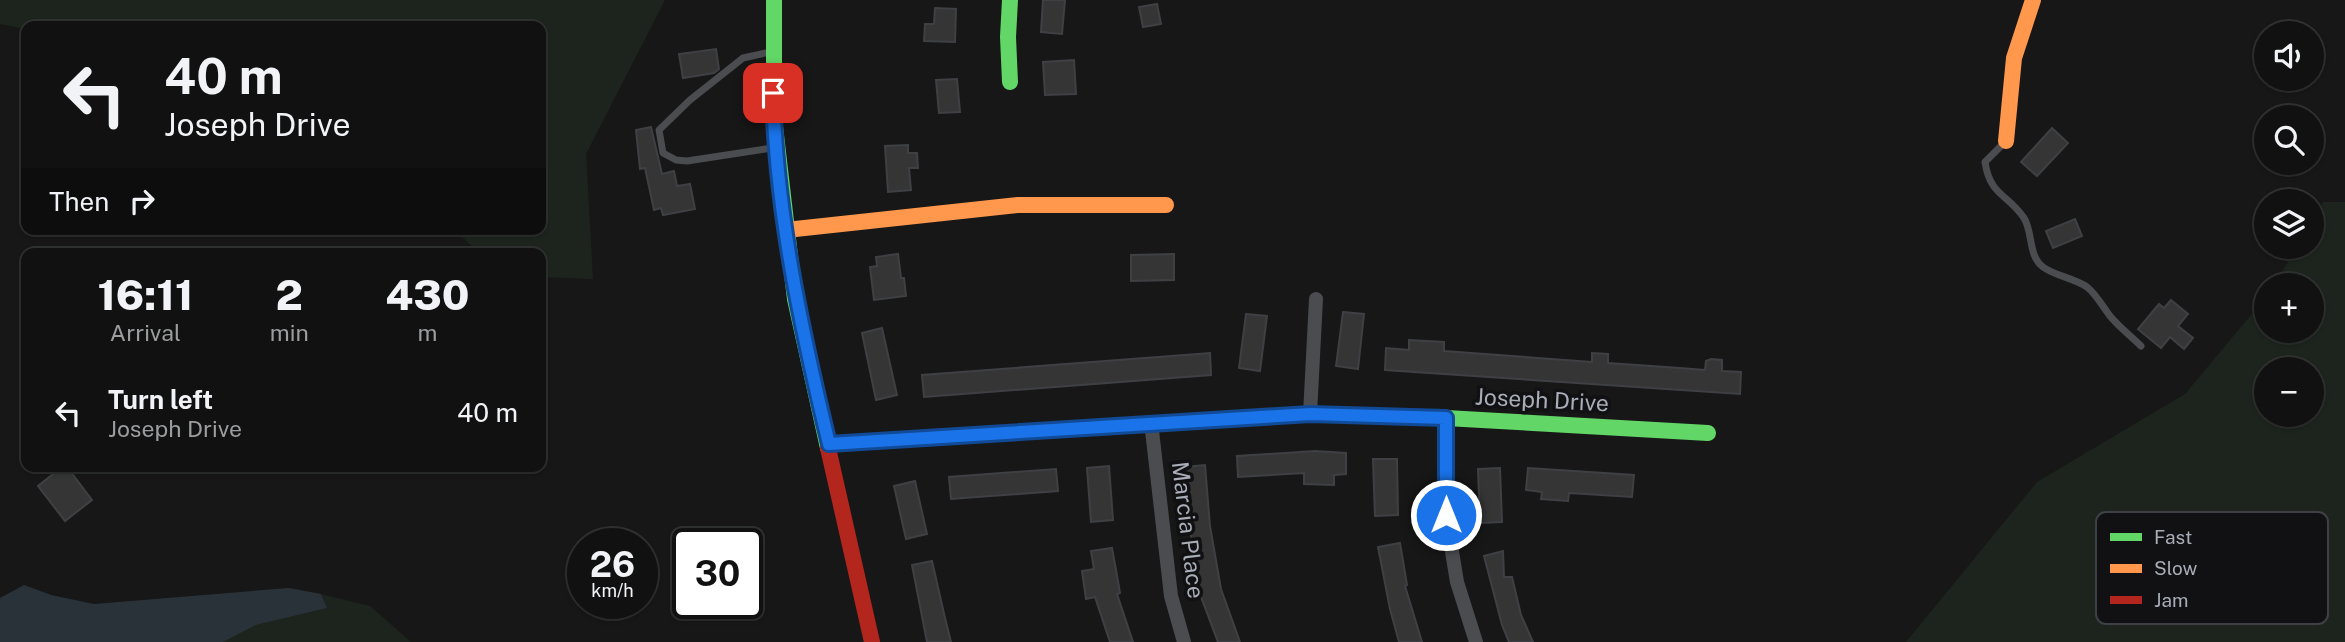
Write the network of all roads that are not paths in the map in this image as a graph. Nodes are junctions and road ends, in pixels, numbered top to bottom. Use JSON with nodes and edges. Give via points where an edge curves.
{"nodes":[{"id":1,"x":774,"y":0,"type":"edge"},
{"id":2,"x":1010,"y":0,"type":"edge"},
{"id":3,"x":2033,"y":0,"type":"edge"},
{"id":4,"x":773,"y":51,"type":"junction"},
{"id":5,"x":1010,"y":82,"type":"dead end"},
{"id":6,"x":2006,"y":141,"type":"joint"},
{"id":7,"x":776,"y":147,"type":"junction"},
{"id":8,"x":1166,"y":205,"type":"dead end"},
{"id":9,"x":786,"y":230,"type":"junction"},
{"id":10,"x":1316,"y":299,"type":"dead end"},
{"id":11,"x":2141,"y":346,"type":"dead end"},
{"id":12,"x":1310,"y":414,"type":"junction"},
{"id":13,"x":1446,"y":418,"type":"junction"},
{"id":14,"x":1152,"y":422,"type":"junction"},
{"id":15,"x":1708,"y":433,"type":"dead end"},
{"id":16,"x":829,"y":444,"type":"junction"},
{"id":17,"x":872,"y":642,"type":"edge"},
{"id":18,"x":1184,"y":642,"type":"edge"},
{"id":19,"x":1476,"y":642,"type":"edge"}],
"edges":[{"from":1,"to":4,"type":"street"},
{"from":2,"to":5,"type":"street"},
{"from":3,"to":6,"type":"street","via":[[2014,58]]},
{"from":4,"to":7,"type":"street"},
{"from":4,"to":7,"type":"lane","via":[[743,58],[690,100],[659,130],[659,139],[663,153],[687,161]]},
{"from":6,"to":11,"type":"lane","via":[[1985,162],[1987,178],[2023,217],[2036,259],[2043,267],[2090,289]]},
{"from":7,"to":9,"type":"street"},
{"from":8,"to":9,"type":"street","via":[[1018,205]]},
{"from":9,"to":16,"type":"street","via":[[795,299]]},
{"from":10,"to":12,"type":"street"},
{"from":12,"to":13,"type":"street","name":"Joseph Drive"},
{"from":12,"to":14,"type":"street","name":"Joseph Drive"},
{"from":13,"to":15,"type":"street","name":"Joseph Drive"},
{"from":13,"to":19,"type":"street","via":[[1446,515],[1457,582]]},
{"from":14,"to":16,"type":"street","name":"Joseph Drive"},
{"from":14,"to":18,"type":"street","name":"Marcia Place","via":[[1171,596]]},
{"from":16,"to":17,"type":"street"}]}
